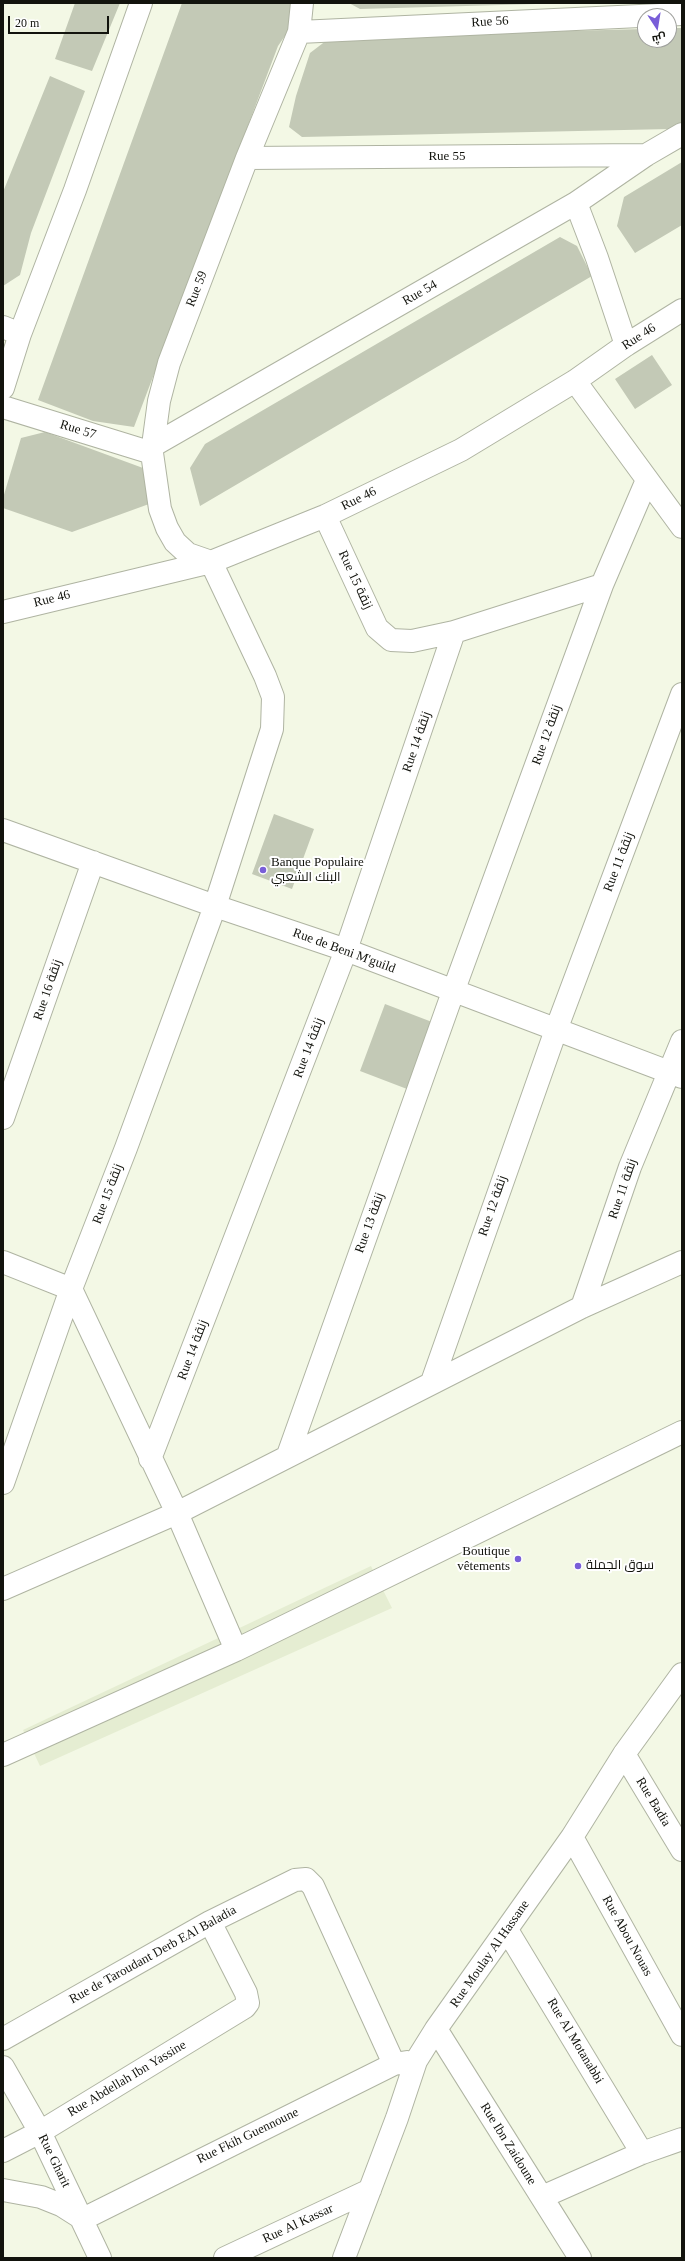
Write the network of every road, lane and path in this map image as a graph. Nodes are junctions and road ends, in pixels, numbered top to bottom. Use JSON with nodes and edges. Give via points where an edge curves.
{"nodes":[{"id":1,"x":141,"y":3,"type":"edge"},
{"id":2,"x":302,"y":3,"type":"edge"},
{"id":3,"x":682,"y":14,"type":"edge"},
{"id":4,"x":299,"y":32,"type":"junction"},
{"id":5,"x":682,"y":134,"type":"edge"},
{"id":6,"x":646,"y":155,"type":"junction"},
{"id":7,"x":247,"y":158,"type":"junction"},
{"id":8,"x":576,"y":203,"type":"junction"},
{"id":9,"x":682,"y":310,"type":"edge"},
{"id":10,"x":11,"y":331,"type":"edge"},
{"id":11,"x":626,"y":345,"type":"junction"},
{"id":12,"x":575,"y":381,"type":"junction"},
{"id":13,"x":3,"y":388,"type":"edge"},
{"id":14,"x":3,"y":407,"type":"edge"},
{"id":15,"x":153,"y":449,"type":"junction"},
{"id":16,"x":647,"y":480,"type":"junction"},
{"id":17,"x":325,"y":516,"type":"junction"},
{"id":18,"x":682,"y":527,"type":"edge"},
{"id":19,"x":211,"y":562,"type":"junction"},
{"id":20,"x":602,"y":585,"type":"junction"},
{"id":21,"x":3,"y":612,"type":"edge"},
{"id":22,"x":454,"y":632,"type":"junction"},
{"id":23,"x":682,"y":694,"type":"edge"},
{"id":24,"x":3,"y":830,"type":"edge"},
{"id":25,"x":93,"y":862,"type":"junction"},
{"id":26,"x":215,"y":906,"type":"junction"},
{"id":27,"x":346,"y":950,"type":"junction"},
{"id":28,"x":454,"y":992,"type":"junction"},
{"id":29,"x":556,"y":1030,"type":"junction"},
{"id":30,"x":682,"y":1041,"type":"edge"},
{"id":31,"x":676,"y":1075,"type":"edge"},
{"id":32,"x":3,"y":1118,"type":"edge"},
{"id":33,"x":3,"y":1262,"type":"edge"},
{"id":34,"x":682,"y":1262,"type":"edge"},
{"id":35,"x":71,"y":1289,"type":"junction"},
{"id":36,"x":582,"y":1307,"type":"junction"},
{"id":37,"x":432,"y":1382,"type":"junction"},
{"id":38,"x":682,"y":1432,"type":"edge"},
{"id":39,"x":288,"y":1455,"type":"junction"},
{"id":40,"x":150,"y":1459,"type":"junction"},
{"id":41,"x":3,"y":1483,"type":"edge"},
{"id":42,"x":177,"y":1513,"type":"junction"},
{"id":43,"x":3,"y":1589,"type":"edge"},
{"id":44,"x":236,"y":1650,"type":"junction"},
{"id":45,"x":682,"y":1674,"type":"edge"},
{"id":46,"x":624,"y":1754,"type":"junction"},
{"id":47,"x":3,"y":1755,"type":"edge"},
{"id":48,"x":572,"y":1837,"type":"junction"},
{"id":49,"x":682,"y":1850,"type":"edge"},
{"id":50,"x":210,"y":1922,"type":"junction"},
{"id":51,"x":507,"y":1930,"type":"junction"},
{"id":52,"x":436,"y":2029,"type":"junction"},
{"id":53,"x":682,"y":2035,"type":"edge"},
{"id":54,"x":3,"y":2039,"type":"edge"},
{"id":55,"x":416,"y":2061,"type":"junction"},
{"id":56,"x":394,"y":2064,"type":"junction"},
{"id":57,"x":3,"y":2067,"type":"edge"},
{"id":58,"x":40,"y":2132,"type":"junction"},
{"id":59,"x":682,"y":2139,"type":"edge"},
{"id":60,"x":3,"y":2152,"type":"edge"},
{"id":61,"x":642,"y":2153,"type":"junction"},
{"id":62,"x":3,"y":2190,"type":"edge"},
{"id":63,"x":370,"y":2190,"type":"junction"},
{"id":64,"x":542,"y":2197,"type":"junction"},
{"id":65,"x":83,"y":2219,"type":"junction"},
{"id":66,"x":100,"y":2258,"type":"edge"},
{"id":67,"x":225,"y":2258,"type":"edge"},
{"id":68,"x":344,"y":2258,"type":"edge"},
{"id":69,"x":580,"y":2258,"type":"edge"}],
"edges":[{"from":1,"to":10,"type":"street","via":[[75,190]]},
{"from":2,"to":4,"type":"street","name":"Rue 59"},
{"from":3,"to":4,"type":"street","name":"Rue 56"},
{"from":4,"to":7,"type":"street","name":"Rue 59"},
{"from":5,"to":6,"type":"street","name":"Rue 54"},
{"from":6,"to":7,"type":"street","name":"Rue 55"},
{"from":6,"to":8,"type":"street","name":"Rue 54"},
{"from":7,"to":15,"type":"street","name":"Rue 59","via":[[169,363],[159,401]]},
{"from":8,"to":11,"type":"street"},
{"from":8,"to":15,"type":"street","name":"Rue 54"},
{"from":9,"to":11,"type":"street","name":"Rue 46"},
{"from":10,"to":13,"type":"street"},
{"from":11,"to":12,"type":"street","name":"Rue 46"},
{"from":12,"to":16,"type":"street"},
{"from":12,"to":17,"type":"street","name":"Rue 46","via":[[461,450]]},
{"from":14,"to":15,"type":"street","name":"Rue 57"},
{"from":15,"to":19,"type":"street","name":"Rue 59","via":[[160,509],[167,528],[175,542],[188,554]]},
{"from":16,"to":18,"type":"street"},
{"from":16,"to":20,"type":"street","name":"Rue 12 زنقة"},
{"from":17,"to":19,"type":"street","name":"Rue 46"},
{"from":17,"to":22,"type":"street","name":"Rue 15 زنقة","via":[[377,628],[391,640],[412,641]]},
{"from":19,"to":21,"type":"street","name":"Rue 46"},
{"from":19,"to":26,"type":"street","via":[[266,676],[273,697],[272,729]]},
{"from":20,"to":22,"type":"street"},
{"from":20,"to":28,"type":"street","name":"Rue 12 زنقة"},
{"from":22,"to":27,"type":"street","name":"Rue 14 زنقة"},
{"from":23,"to":29,"type":"street","name":"Rue 11 زنقة"},
{"from":24,"to":25,"type":"street","name":"Rue de Beni M'guild"},
{"from":25,"to":26,"type":"street","name":"Rue de Beni M'guild"},
{"from":25,"to":32,"type":"street","name":"Rue 16 زنقة"},
{"from":26,"to":27,"type":"street","name":"Rue de Beni M'guild"},
{"from":26,"to":35,"type":"street","name":"Rue 15 زنقة"},
{"from":27,"to":28,"type":"street","name":"Rue de Beni M'guild"},
{"from":27,"to":40,"type":"street","name":"Rue 14 زنقة"},
{"from":28,"to":29,"type":"street","name":"Rue de Beni M'guild"},
{"from":28,"to":39,"type":"street","name":"Rue 13 زنقة"},
{"from":29,"to":31,"type":"street","name":"Rue de Beni M'guild"},
{"from":29,"to":37,"type":"street","name":"Rue 12 زنقة"},
{"from":30,"to":31,"type":"street","name":"Rue 11 زنقة"},
{"from":31,"to":36,"type":"street","name":"Rue 11 زنقة","via":[[630,1166]]},
{"from":33,"to":35,"type":"street"},
{"from":34,"to":36,"type":"street"},
{"from":35,"to":40,"type":"street"},
{"from":35,"to":41,"type":"street","name":"Rue 15 زنقة"},
{"from":36,"to":37,"type":"street"},
{"from":37,"to":39,"type":"street"},
{"from":38,"to":44,"type":"street"},
{"from":39,"to":42,"type":"street"},
{"from":40,"to":42,"type":"street"},
{"from":42,"to":43,"type":"street"},
{"from":42,"to":44,"type":"street"},
{"from":44,"to":47,"type":"street"},
{"from":45,"to":46,"type":"street","name":"Rue Moulay Al Hassane"},
{"from":46,"to":48,"type":"street","name":"Rue Moulay Al Hassane"},
{"from":46,"to":49,"type":"street","name":"Rue Badia"},
{"from":48,"to":51,"type":"street","name":"Rue Moulay Al Hassane"},
{"from":48,"to":53,"type":"street","name":"Rue Abou Nouas"},
{"from":50,"to":54,"type":"street","name":"Rue de Taroudant Derb EAl Baladia"},
{"from":50,"to":56,"type":"street","name":"Rue de Taroudant Derb EAl Baladia","via":[[295,1880],[306,1879],[313,1886]]},
{"from":50,"to":58,"type":"street","name":"Rue Abdellah Ibn Yassine","via":[[246,1994],[248,2003],[241,2011]]},
{"from":51,"to":52,"type":"street","name":"Rue Moulay Al Hassane"},
{"from":51,"to":61,"type":"street","name":"Rue Al Motanabbi"},
{"from":52,"to":55,"type":"street","name":"Rue Moulay Al Hassane"},
{"from":52,"to":64,"type":"street","name":"Rue Ibn Zaidoune"},
{"from":55,"to":56,"type":"street","name":"Rue Fkih Guennoune"},
{"from":55,"to":63,"type":"street","name":"Rue Moulay Al Hassane"},
{"from":56,"to":65,"type":"street","name":"Rue Fkih Guennoune"},
{"from":57,"to":58,"type":"street","name":"Rue Gharit"},
{"from":58,"to":60,"type":"street","name":"Rue Abdellah Ibn Yassine"},
{"from":58,"to":65,"type":"street","name":"Rue Gharit"},
{"from":59,"to":61,"type":"street"},
{"from":61,"to":64,"type":"street"},
{"from":62,"to":65,"type":"street","via":[[41,2197],[61,2205]]},
{"from":63,"to":67,"type":"street","name":"Rue Al Kassar"},
{"from":63,"to":68,"type":"street","name":"Rue Moulay Al Hassane"},
{"from":64,"to":69,"type":"street","name":"Rue Ibn Zaidoune"},
{"from":65,"to":66,"type":"street","name":"Rue Gharit"}]}
